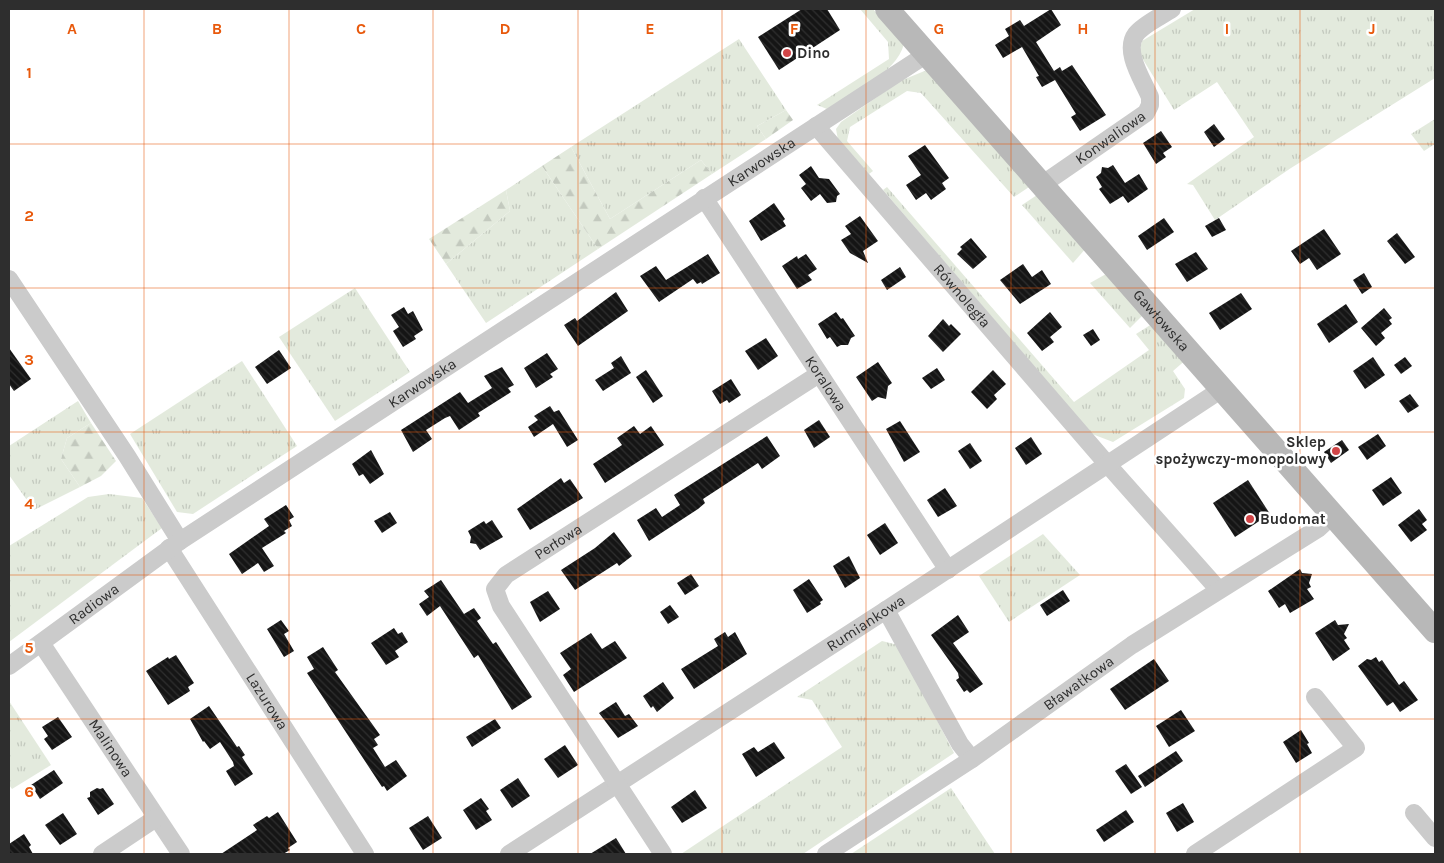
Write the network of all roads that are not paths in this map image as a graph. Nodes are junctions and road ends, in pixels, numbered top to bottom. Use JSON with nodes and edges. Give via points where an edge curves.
{"nodes":[{"id":1,"x":887,"y":9,"type":"edge"},
{"id":2,"x":1172,"y":9,"type":"edge"},
{"id":3,"x":927,"y":54,"type":"junction"},
{"id":4,"x":816,"y":126,"type":"junction"},
{"id":5,"x":1042,"y":184,"type":"junction"},
{"id":6,"x":704,"y":198,"type":"junction"},
{"id":7,"x":9,"y":279,"type":"edge"},
{"id":8,"x":819,"y":374,"type":"junction"},
{"id":9,"x":1222,"y":389,"type":"junction"},
{"id":10,"x":1108,"y":466,"type":"junction"},
{"id":11,"x":1333,"y":516,"type":"junction"},
{"id":12,"x":175,"y":545,"type":"junction"},
{"id":13,"x":948,"y":570,"type":"junction"},
{"id":14,"x":1218,"y":590,"type":"junction"},
{"id":15,"x":886,"y":610,"type":"junction"},
{"id":16,"x":1435,"y":631,"type":"edge"},
{"id":17,"x":41,"y":643,"type":"junction"},
{"id":18,"x":9,"y":666,"type":"edge"},
{"id":19,"x":1315,"y":698,"type":"dead end"},
{"id":20,"x":972,"y":759,"type":"junction"},
{"id":21,"x":618,"y":784,"type":"junction"},
{"id":22,"x":1414,"y":813,"type":"dead end"},
{"id":23,"x":156,"y":818,"type":"junction"},
{"id":24,"x":1435,"y":838,"type":"edge"},
{"id":25,"x":102,"y":854,"type":"edge"},
{"id":26,"x":181,"y":854,"type":"edge"},
{"id":27,"x":365,"y":854,"type":"edge"},
{"id":28,"x":509,"y":854,"type":"edge"},
{"id":29,"x":663,"y":854,"type":"edge"},
{"id":30,"x":826,"y":854,"type":"edge"},
{"id":31,"x":1195,"y":854,"type":"edge"}],
"edges":[{"from":1,"to":3,"type":"street","name":"Gawłowska"},
{"from":2,"to":5,"type":"street","name":"Konwaliowa","via":[[1136,33],[1133,41],[1131,52],[1150,97],[1146,113]]},
{"from":3,"to":4,"type":"street","name":"Karwowska"},
{"from":3,"to":5,"type":"street","name":"Gawłowska"},
{"from":4,"to":6,"type":"street","name":"Karwowska"},
{"from":4,"to":10,"type":"street","name":"Równoległa"},
{"from":5,"to":9,"type":"street","name":"Gawłowska"},
{"from":6,"to":8,"type":"street","name":"Koralowa"},
{"from":6,"to":12,"type":"street","name":"Karwowska"},
{"from":7,"to":12,"type":"street","via":[[127,456]]},
{"from":8,"to":13,"type":"street","name":"Koralowa"},
{"from":8,"to":21,"type":"street","name":"Perłowa","via":[[506,575],[497,584],[495,593],[500,606]]},
{"from":9,"to":10,"type":"street","name":"Rumiankowa"},
{"from":9,"to":11,"type":"street","name":"Gawłowska"},
{"from":10,"to":13,"type":"street","name":"Rumiankowa"},
{"from":10,"to":14,"type":"street","name":"Równoległa"},
{"from":11,"to":14,"type":"street","name":"Bławatkowa"},
{"from":11,"to":16,"type":"street","name":"Gawłowska"},
{"from":12,"to":17,"type":"street","name":"Radiowa"},
{"from":12,"to":27,"type":"street","name":"Lazurowa"},
{"from":13,"to":15,"type":"street","name":"Rumiankowa"},
{"from":14,"to":20,"type":"street","name":"Bławatkowa","via":[[1132,645]]},
{"from":15,"to":20,"type":"street","via":[[960,744]]},
{"from":15,"to":21,"type":"street","name":"Rumiankowa"},
{"from":17,"to":18,"type":"street","name":"Radiowa"},
{"from":17,"to":23,"type":"street","name":"Malinowa"},
{"from":19,"to":31,"type":"street","via":[[1356,748]]},
{"from":20,"to":30,"type":"street","name":"Bławatkowa"},
{"from":21,"to":28,"type":"street","name":"Rumiankowa"},
{"from":21,"to":29,"type":"street"},
{"from":22,"to":24,"type":"street"},
{"from":23,"to":25,"type":"street"},
{"from":23,"to":26,"type":"street","name":"Malinowa"}]}
